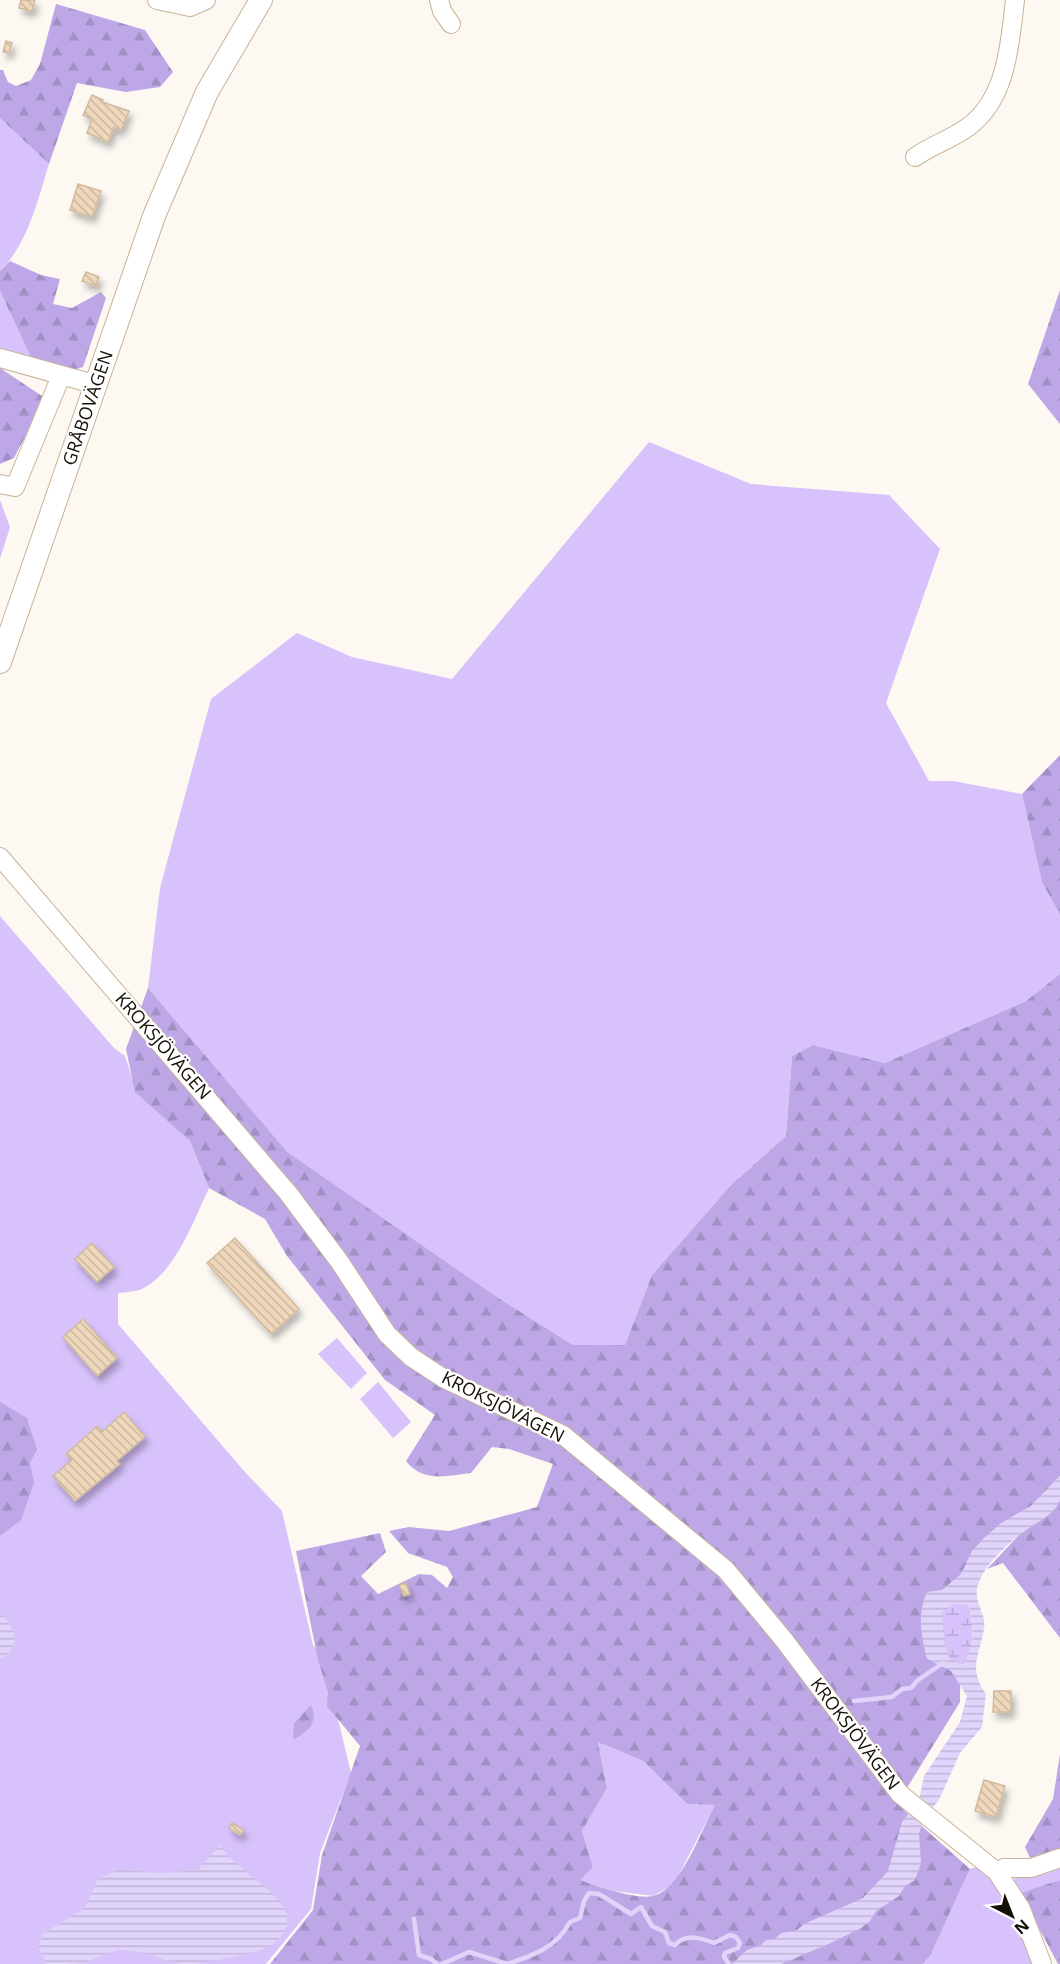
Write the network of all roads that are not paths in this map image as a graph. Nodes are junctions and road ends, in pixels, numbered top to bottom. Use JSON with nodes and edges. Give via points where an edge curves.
{"nodes":[{"id":1,"x":157,"y":0,"type":"edge"},
{"id":2,"x":206,"y":0,"type":"edge"},
{"id":3,"x":261,"y":0,"type":"edge"},
{"id":4,"x":274,"y":0,"type":"edge"},
{"id":5,"x":439,"y":0,"type":"edge"},
{"id":6,"x":1015,"y":0,"type":"edge"},
{"id":7,"x":451,"y":24,"type":"dead end"},
{"id":8,"x":180,"y":156,"type":"junction"},
{"id":9,"x":915,"y":156,"type":"dead end"},
{"id":10,"x":0,"y":358,"type":"edge"},
{"id":11,"x":61,"y":376,"type":"junction"},
{"id":12,"x":97,"y":385,"type":"junction"},
{"id":13,"x":0,"y":484,"type":"edge"},
{"id":14,"x":0,"y":662,"type":"edge"},
{"id":15,"x":0,"y":857,"type":"edge"},
{"id":16,"x":1060,"y":1858,"type":"edge"},
{"id":17,"x":997,"y":1872,"type":"junction"},
{"id":18,"x":1042,"y":1964,"type":"edge"}],
"edges":[{"from":1,"to":2,"type":"street","via":[[190,7]]},
{"from":3,"to":8,"type":"main road","name":"GRÅBOVÄGEN","via":[[207,92]]},
{"from":4,"to":8,"type":"main road","name":"GRÅBOVÄGEN"},
{"from":5,"to":7,"type":"street"},
{"from":6,"to":9,"type":"street","via":[[1004,74],[986,108],[969,127]]},
{"from":8,"to":12,"type":"main road","name":"GRÅBOVÄGEN","via":[[154,216]]},
{"from":10,"to":11,"type":"street"},
{"from":11,"to":12,"type":"street"},
{"from":11,"to":13,"type":"street","via":[[15,487]]},
{"from":12,"to":14,"type":"main road","name":"GRÅBOVÄGEN"},
{"from":15,"to":17,"type":"street","name":"KROKSJÖVÄGEN","via":[[288,1193],[387,1334],[411,1357],[443,1378],[563,1435],[726,1570],[900,1794]]},
{"from":16,"to":17,"type":"street","via":[[1031,1868],[1004,1868]]},
{"from":17,"to":18,"type":"street","name":"KROKSJÖVÄGEN","via":[[1021,1909]]}]}
